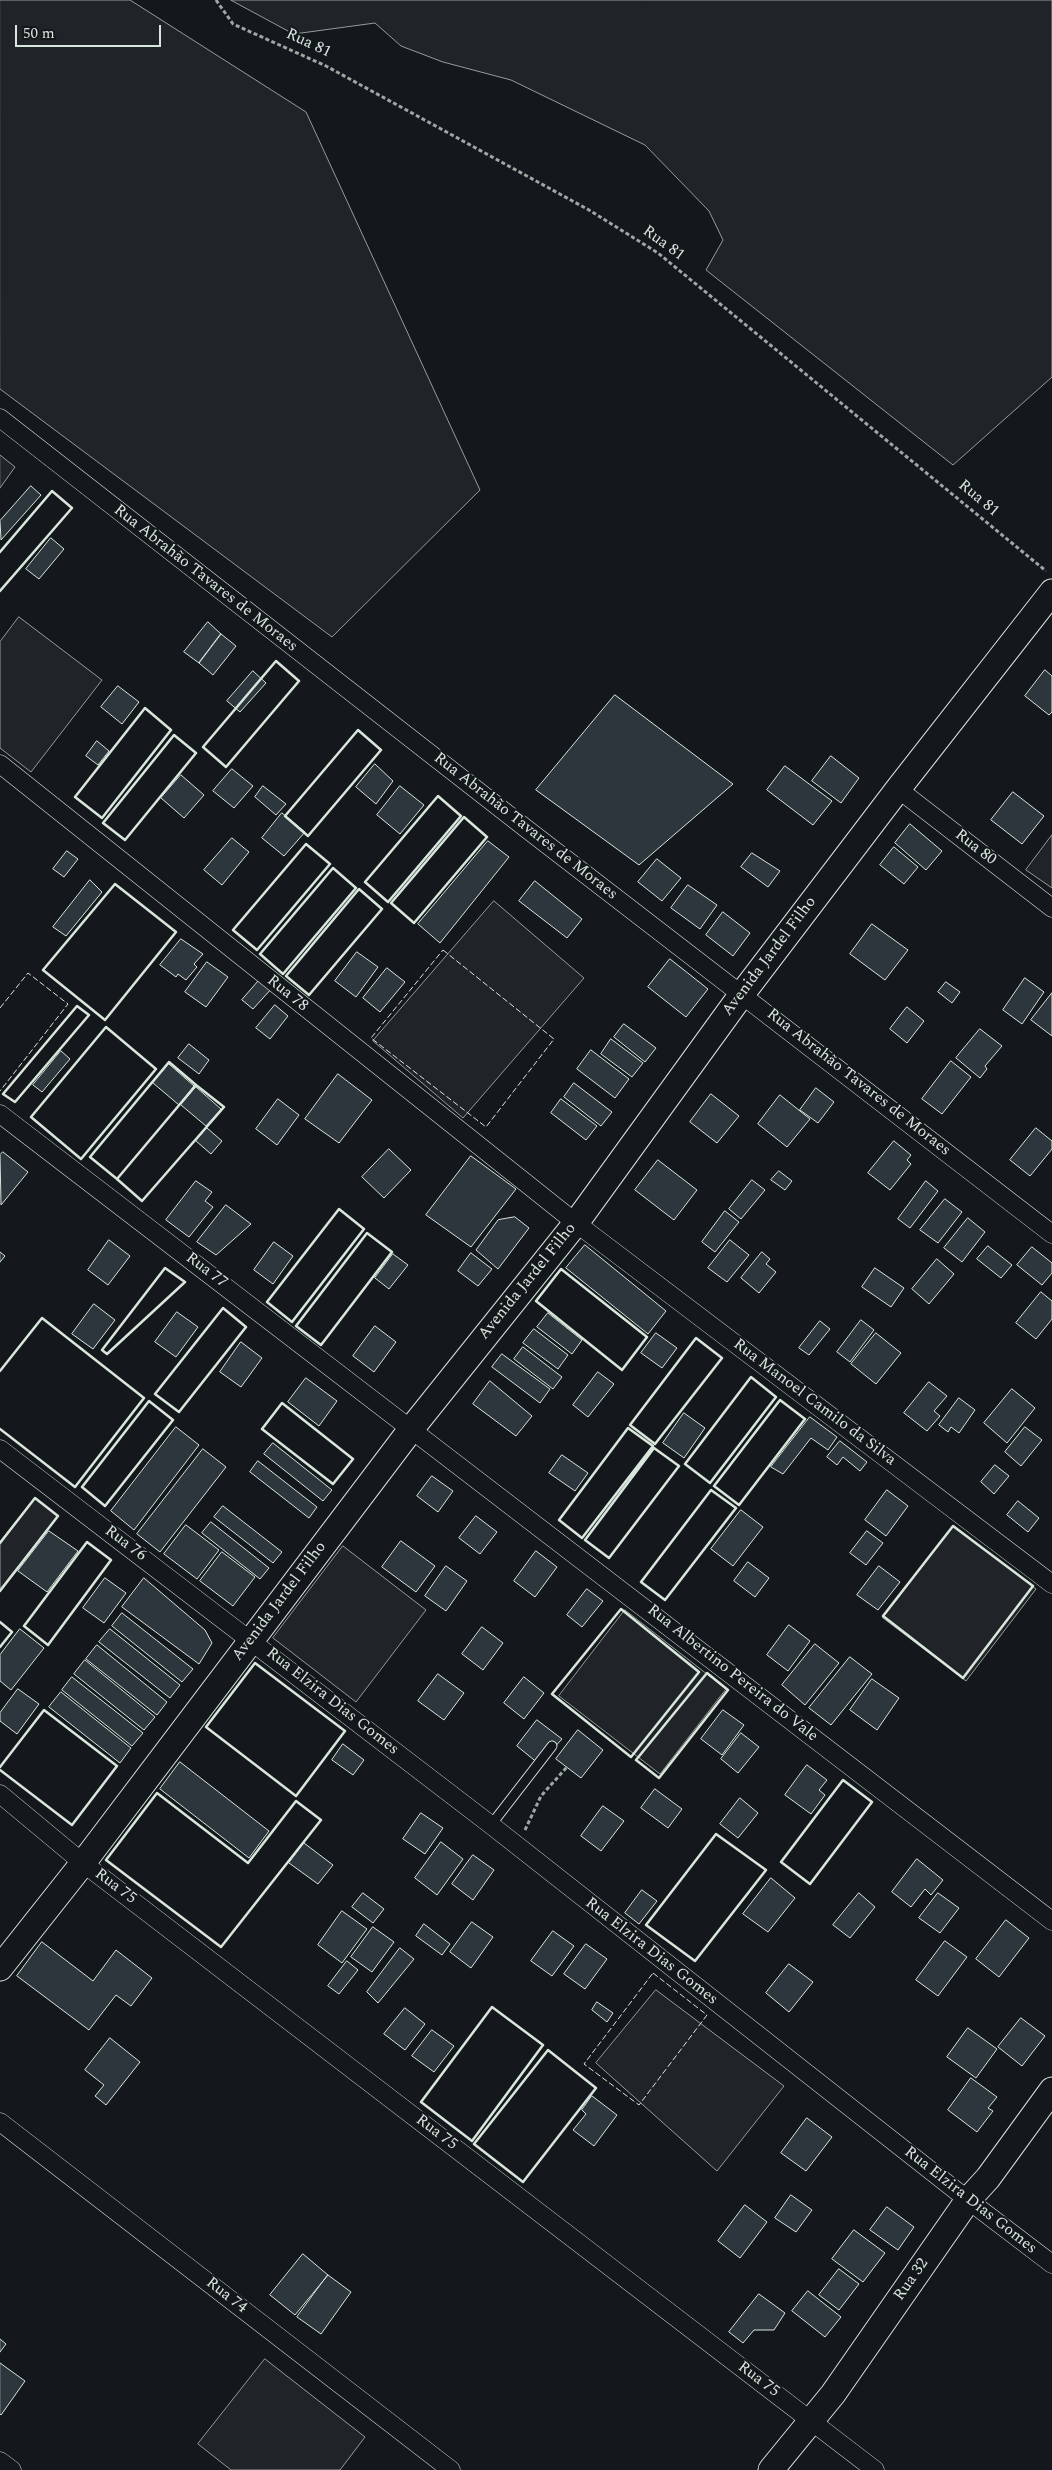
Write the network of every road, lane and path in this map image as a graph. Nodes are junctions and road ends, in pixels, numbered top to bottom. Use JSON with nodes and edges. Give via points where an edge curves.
{"nodes":[{"id":1,"x":216,"y":0,"type":"edge"},
{"id":2,"x":0,"y":418,"type":"edge"},
{"id":3,"x":1052,"y":576,"type":"edge"},
{"id":4,"x":1052,"y":592,"type":"edge"},
{"id":5,"x":0,"y":764,"type":"edge"},
{"id":6,"x":898,"y":789,"type":"junction"},
{"id":7,"x":1052,"y":908,"type":"edge"},
{"id":8,"x":742,"y":994,"type":"junction"},
{"id":9,"x":0,"y":1114,"type":"edge"},
{"id":10,"x":576,"y":1223,"type":"junction"},
{"id":11,"x":1052,"y":1234,"type":"edge"},
{"id":12,"x":412,"y":1428,"type":"junction"},
{"id":13,"x":0,"y":1448,"type":"edge"},
{"id":14,"x":1052,"y":1584,"type":"edge"},
{"id":15,"x":251,"y":1639,"type":"junction"},
{"id":16,"x":552,"y":1746,"type":"dead end"},
{"id":17,"x":567,"y":1767,"type":"dead end"},
{"id":18,"x":0,"y":1794,"type":"edge"},
{"id":19,"x":491,"y":1825,"type":"junction"},
{"id":20,"x":517,"y":1846,"type":"junction"},
{"id":21,"x":83,"y":1863,"type":"junction"},
{"id":22,"x":1052,"y":1921,"type":"edge"},
{"id":23,"x":0,"y":1968,"type":"edge"},
{"id":24,"x":1052,"y":2090,"type":"edge"},
{"id":25,"x":0,"y":2122,"type":"edge"},
{"id":26,"x":968,"y":2200,"type":"junction"},
{"id":27,"x":1052,"y":2264,"type":"edge"},
{"id":28,"x":811,"y":2420,"type":"junction"},
{"id":29,"x":0,"y":2461,"type":"edge"},
{"id":30,"x":12,"y":2470,"type":"edge"},
{"id":31,"x":451,"y":2470,"type":"edge"},
{"id":32,"x":771,"y":2470,"type":"edge"},
{"id":33,"x":875,"y":2470,"type":"edge"}],
"edges":[{"from":1,"to":3,"type":"path","name":"Rua 81","via":[[233,24],[326,66],[589,210],[658,253]]},
{"from":2,"to":8,"type":"street","name":"Rua Abrahão Tavares de Moraes"},
{"from":4,"to":6,"type":"main road","name":"Avenida Jardel Filho"},
{"from":5,"to":10,"type":"street","name":"Rua 78"},
{"from":6,"to":7,"type":"street","name":"Rua 80"},
{"from":6,"to":8,"type":"main road","name":"Avenida Jardel Filho"},
{"from":8,"to":10,"type":"main road","name":"Avenida Jardel Filho"},
{"from":8,"to":11,"type":"street","name":"Rua Abrahão Tavares de Moraes"},
{"from":9,"to":12,"type":"street","name":"Rua 77"},
{"from":10,"to":12,"type":"main road","name":"Avenida Jardel Filho"},
{"from":10,"to":14,"type":"street","name":"Rua Manoel Camilo da Silva"},
{"from":12,"to":15,"type":"main road","name":"Avenida Jardel Filho"},
{"from":12,"to":22,"type":"street","name":"Rua Albertino Pereira do Vale"},
{"from":13,"to":15,"type":"street","name":"Rua 76"},
{"from":15,"to":19,"type":"street","name":"Rua Elzira Dias Gomes"},
{"from":15,"to":21,"type":"main road","name":"Avenida Jardel Filho"},
{"from":16,"to":19,"type":"lane"},
{"from":17,"to":20,"type":"path","via":[[541,1796]]},
{"from":18,"to":21,"type":"street","name":"Rua 75"},
{"from":19,"to":20,"type":"street","name":"Rua Elzira Dias Gomes"},
{"from":20,"to":26,"type":"street","name":"Rua Elzira Dias Gomes"},
{"from":21,"to":23,"type":"main road","name":"Avenida Jardel Filho"},
{"from":21,"to":28,"type":"street","name":"Rua 75"},
{"from":24,"to":26,"type":"main road","name":"Rua 32","via":[[988,2178]]},
{"from":25,"to":31,"type":"street","name":"Rua 74"},
{"from":26,"to":27,"type":"street","name":"Rua Elzira Dias Gomes"},
{"from":26,"to":28,"type":"main road","name":"Rua 32","via":[[833,2394]]},
{"from":28,"to":32,"type":"main road","name":"Rua 32"},
{"from":28,"to":33,"type":"street","name":"Rua 75"},
{"from":29,"to":30,"type":"street"}]}
